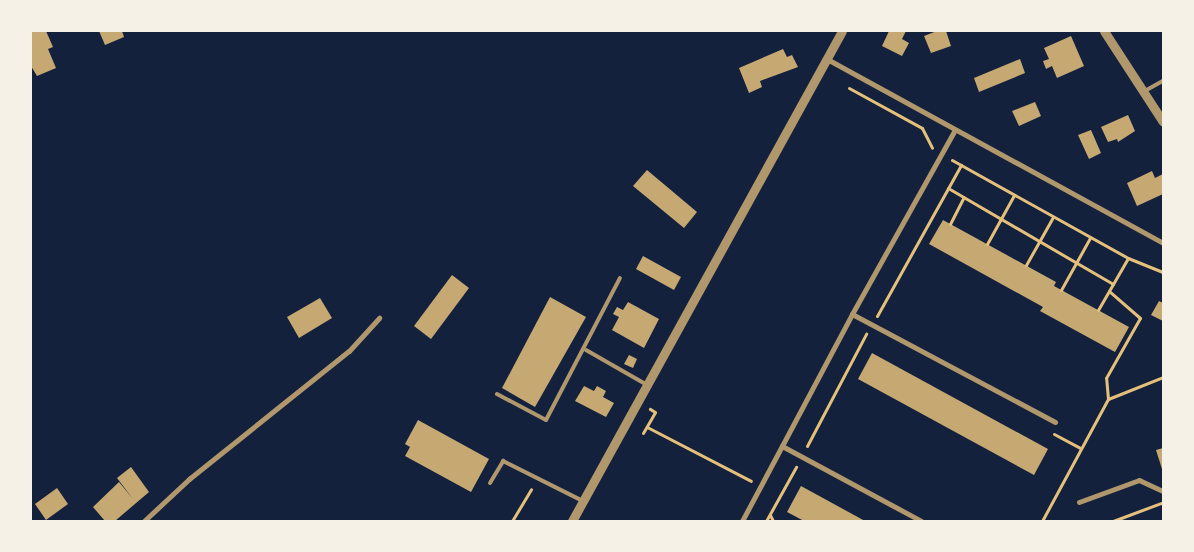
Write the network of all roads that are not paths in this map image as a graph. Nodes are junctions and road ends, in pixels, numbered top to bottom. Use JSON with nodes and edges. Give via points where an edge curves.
{"nodes":[{"id":1,"x":842,"y":31,"type":"edge"},
{"id":2,"x":1104,"y":31,"type":"edge"},
{"id":3,"x":827,"y":59,"type":"junction"},
{"id":4,"x":1163,"y":81,"type":"edge"},
{"id":5,"x":1143,"y":92,"type":"junction"},
{"id":6,"x":1163,"y":122,"type":"edge"},
{"id":7,"x":956,"y":130,"type":"junction"},
{"id":8,"x":1163,"y":243,"type":"edge"},
{"id":9,"x":620,"y":278,"type":"dead end"},
{"id":10,"x":852,"y":314,"type":"junction"},
{"id":11,"x":379,"y":318,"type":"dead end"},
{"id":12,"x":586,"y":350,"type":"junction"},
{"id":13,"x":649,"y":386,"type":"junction"},
{"id":14,"x":497,"y":394,"type":"dead end"},
{"id":15,"x":1055,"y":422,"type":"dead end"},
{"id":16,"x":782,"y":446,"type":"junction"},
{"id":17,"x":490,"y":483,"type":"dead end"},
{"id":18,"x":1163,"y":491,"type":"edge"},
{"id":19,"x":583,"y":502,"type":"junction"},
{"id":20,"x":1079,"y":502,"type":"dead end"},
{"id":21,"x":144,"y":521,"type":"edge"},
{"id":22,"x":572,"y":521,"type":"edge"},
{"id":23,"x":742,"y":521,"type":"edge"},
{"id":24,"x":921,"y":521,"type":"edge"}],
"edges":[{"from":1,"to":3,"type":"street"},
{"from":2,"to":5,"type":"street"},
{"from":3,"to":7,"type":"street"},
{"from":3,"to":13,"type":"street"},
{"from":4,"to":5,"type":"lane"},
{"from":5,"to":6,"type":"street"},
{"from":7,"to":8,"type":"street"},
{"from":7,"to":10,"type":"street"},
{"from":9,"to":12,"type":"lane"},
{"from":10,"to":15,"type":"street"},
{"from":10,"to":16,"type":"street"},
{"from":11,"to":21,"type":"street","via":[[349,351],[189,479]]},
{"from":12,"to":13,"type":"lane"},
{"from":12,"to":14,"type":"lane","via":[[546,420]]},
{"from":13,"to":19,"type":"street"},
{"from":16,"to":23,"type":"street"},
{"from":16,"to":24,"type":"street"},
{"from":17,"to":19,"type":"lane","via":[[504,461]]},
{"from":18,"to":20,"type":"street","via":[[1140,480]]},
{"from":19,"to":22,"type":"street"}]}
